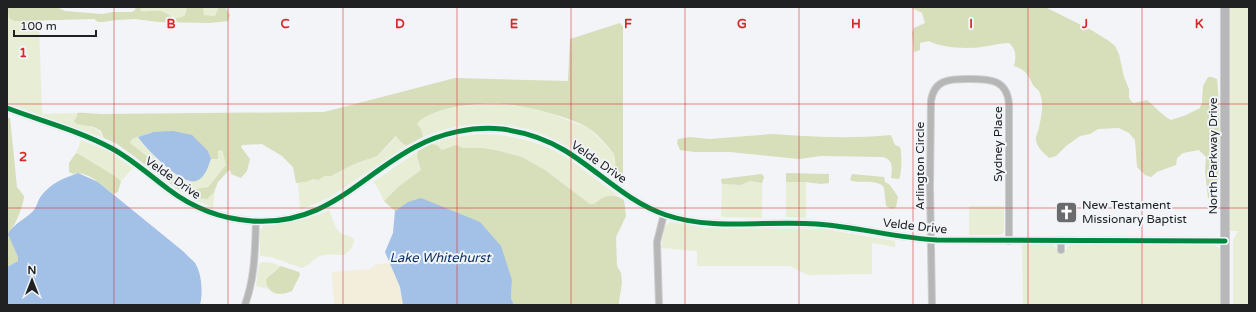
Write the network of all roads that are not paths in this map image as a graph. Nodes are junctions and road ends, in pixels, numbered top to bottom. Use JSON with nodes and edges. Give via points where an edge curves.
{"nodes":[{"id":1,"x":1225,"y":7,"type":"edge"},
{"id":2,"x":933,"y":80,"type":"dead end"},
{"id":3,"x":938,"y":85,"type":"junction"},
{"id":4,"x":7,"y":108,"type":"edge"},
{"id":5,"x":664,"y":214,"type":"junction"},
{"id":6,"x":256,"y":221,"type":"junction"},
{"id":7,"x":932,"y":240,"type":"junction"},
{"id":8,"x":1061,"y":240,"type":"junction"},
{"id":9,"x":1009,"y":241,"type":"junction"},
{"id":10,"x":1225,"y":241,"type":"junction"},
{"id":11,"x":1061,"y":250,"type":"dead end"},
{"id":12,"x":245,"y":305,"type":"edge"},
{"id":13,"x":659,"y":305,"type":"edge"},
{"id":14,"x":932,"y":305,"type":"edge"},
{"id":15,"x":1225,"y":305,"type":"edge"}],
"edges":[{"from":1,"to":10,"type":"main road","name":"North Parkway Drive"},
{"from":2,"to":3,"type":"street"},
{"from":3,"to":7,"type":"street","name":"Arlington Circle","via":[[931,101]]},
{"from":3,"to":9,"type":"street","name":"Sydney Place","via":[[948,80],[992,80],[1002,86],[1008,96]]},
{"from":4,"to":6,"type":"street","name":"Velde Drive","via":[[106,145],[131,160],[176,195],[204,210]]},
{"from":5,"to":6,"type":"street","name":"Velde Drive","via":[[636,201],[579,160],[550,143],[520,132],[485,128],[458,131],[425,142],[343,196],[313,211],[300,216]]},
{"from":5,"to":7,"type":"street","name":"Velde Drive","via":[[682,220],[706,223],[818,224]]},
{"from":5,"to":13,"type":"street","via":[[657,242]]},
{"from":6,"to":12,"type":"street","via":[[254,272]]},
{"from":7,"to":9,"type":"street","name":"Velde Drive"},
{"from":7,"to":14,"type":"street","name":"Arlington Circle"},
{"from":8,"to":9,"type":"street","name":"Velde Drive"},
{"from":8,"to":10,"type":"street","name":"Velde Drive"},
{"from":8,"to":11,"type":"street"},
{"from":10,"to":15,"type":"main road","name":"North Parkway Drive"}]}
